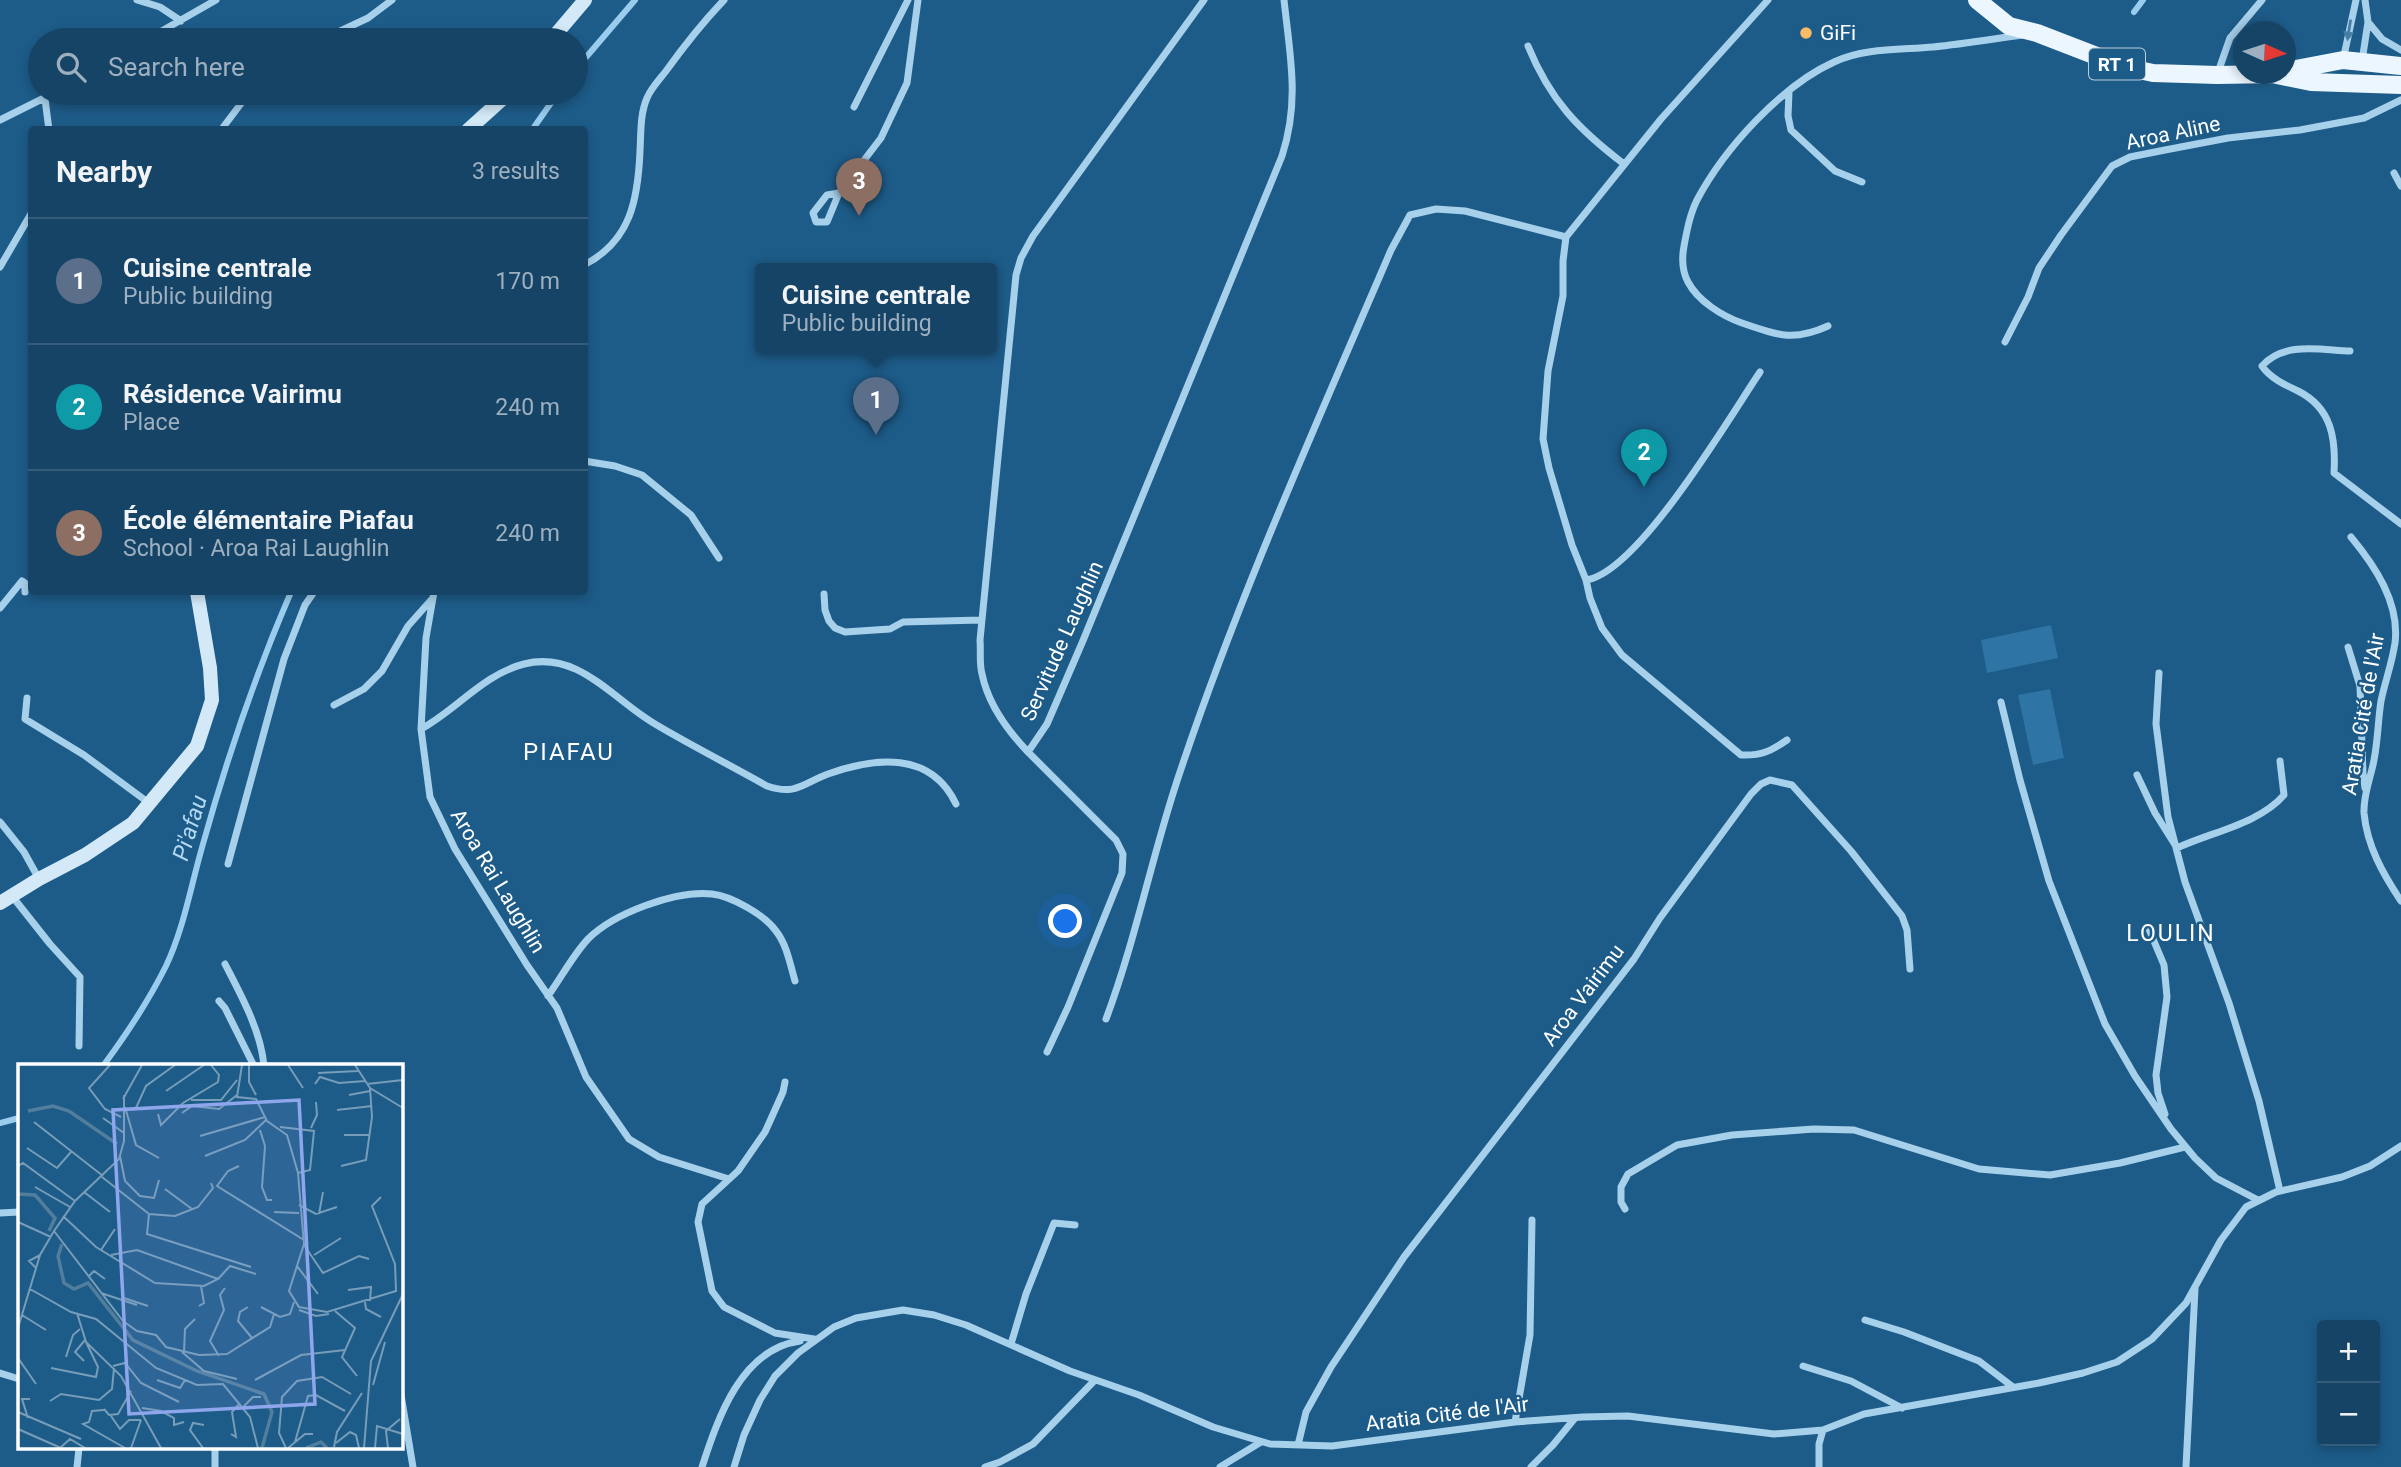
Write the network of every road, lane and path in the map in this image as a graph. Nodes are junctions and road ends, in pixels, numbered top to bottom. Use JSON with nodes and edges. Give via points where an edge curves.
{"nodes":[{"id":1,"x":137,"y":0,"type":"edge"},
{"id":2,"x":216,"y":0,"type":"edge"},
{"id":3,"x":392,"y":0,"type":"edge"},
{"id":4,"x":585,"y":0,"type":"edge"},
{"id":5,"x":724,"y":0,"type":"edge"},
{"id":6,"x":908,"y":0,"type":"edge"},
{"id":7,"x":918,"y":0,"type":"edge"},
{"id":8,"x":1204,"y":0,"type":"edge"},
{"id":9,"x":1284,"y":0,"type":"edge"},
{"id":10,"x":1768,"y":0,"type":"edge"},
{"id":11,"x":1977,"y":0,"type":"edge"},
{"id":12,"x":2262,"y":0,"type":"edge"},
{"id":13,"x":2356,"y":0,"type":"edge"},
{"id":14,"x":2365,"y":0,"type":"edge"},
{"id":15,"x":181,"y":21,"type":"junction"},
{"id":16,"x":2368,"y":22,"type":"junction"},
{"id":17,"x":168,"y":28,"type":"edge"},
{"id":18,"x":347,"y":28,"type":"edge"},
{"id":19,"x":561,"y":28,"type":"edge"},
{"id":20,"x":2037,"y":33,"type":"junction"},
{"id":21,"x":1528,"y":46,"type":"dead end"},
{"id":22,"x":2401,"y":50,"type":"edge"},
{"id":23,"x":2343,"y":60,"type":"junction"},
{"id":24,"x":2362,"y":61,"type":"junction"},
{"id":25,"x":2401,"y":66,"type":"edge"},
{"id":26,"x":2296,"y":69,"type":"edge"},
{"id":27,"x":2217,"y":75,"type":"junction"},
{"id":28,"x":2233,"y":75,"type":"edge"},
{"id":29,"x":2296,"y":77,"type":"edge"},
{"id":30,"x":2326,"y":82,"type":"junction"},
{"id":31,"x":2401,"y":85,"type":"edge"},
{"id":32,"x":1789,"y":92,"type":"junction"},
{"id":33,"x":2401,"y":100,"type":"edge"},
{"id":34,"x":32,"y":105,"type":"edge"},
{"id":35,"x":46,"y":105,"type":"edge"},
{"id":36,"x":240,"y":105,"type":"edge"},
{"id":37,"x":496,"y":105,"type":"edge"},
{"id":38,"x":854,"y":107,"type":"dead end"},
{"id":39,"x":0,"y":120,"type":"edge"},
{"id":40,"x":48,"y":126,"type":"edge"},
{"id":41,"x":224,"y":126,"type":"edge"},
{"id":42,"x":472,"y":126,"type":"edge"},
{"id":43,"x":1624,"y":164,"type":"junction"},
{"id":44,"x":2394,"y":173,"type":"dead end"},
{"id":45,"x":1862,"y":182,"type":"dead end"},
{"id":46,"x":2401,"y":186,"type":"edge"},
{"id":47,"x":839,"y":193,"type":"junction"},
{"id":48,"x":28,"y":219,"type":"edge"},
{"id":49,"x":1566,"y":237,"type":"junction"},
{"id":50,"x":588,"y":263,"type":"edge"},
{"id":51,"x":0,"y":267,"type":"edge"},
{"id":52,"x":1828,"y":326,"type":"dead end"},
{"id":53,"x":2005,"y":342,"type":"dead end"},
{"id":54,"x":2350,"y":352,"type":"dead end"},
{"id":55,"x":1760,"y":372,"type":"dead end"},
{"id":56,"x":588,"y":462,"type":"edge"},
{"id":57,"x":2401,"y":524,"type":"edge"},
{"id":58,"x":2351,"y":537,"type":"dead end"},
{"id":59,"x":719,"y":558,"type":"dead end"},
{"id":60,"x":1586,"y":580,"type":"junction"},
{"id":61,"x":24,"y":592,"type":"dead end"},
{"id":62,"x":824,"y":594,"type":"dead end"},
{"id":63,"x":198,"y":595,"type":"edge"},
{"id":64,"x":312,"y":595,"type":"edge"},
{"id":65,"x":433,"y":595,"type":"edge"},
{"id":66,"x":0,"y":608,"type":"edge"},
{"id":67,"x":981,"y":620,"type":"junction"},
{"id":68,"x":2348,"y":647,"type":"dead end"},
{"id":69,"x":2159,"y":673,"type":"dead end"},
{"id":70,"x":27,"y":698,"type":"dead end"},
{"id":71,"x":2001,"y":702,"type":"dead end"},
{"id":72,"x":334,"y":705,"type":"dead end"},
{"id":73,"x":421,"y":729,"type":"junction"},
{"id":74,"x":1787,"y":740,"type":"dead end"},
{"id":75,"x":1028,"y":752,"type":"junction"},
{"id":76,"x":2280,"y":761,"type":"dead end"},
{"id":77,"x":2137,"y":775,"type":"dead end"},
{"id":78,"x":2366,"y":793,"type":"junction"},
{"id":79,"x":150,"y":804,"type":"junction"},
{"id":80,"x":956,"y":804,"type":"dead end"},
{"id":81,"x":0,"y":822,"type":"edge"},
{"id":82,"x":2177,"y":848,"type":"junction"},
{"id":83,"x":228,"y":864,"type":"dead end"},
{"id":84,"x":40,"y":879,"type":"junction"},
{"id":85,"x":6,"y":899,"type":"edge"},
{"id":86,"x":2401,"y":901,"type":"edge"},
{"id":87,"x":2148,"y":927,"type":"dead end"},
{"id":88,"x":225,"y":964,"type":"dead end"},
{"id":89,"x":1910,"y":969,"type":"dead end"},
{"id":90,"x":795,"y":981,"type":"dead end"},
{"id":91,"x":548,"y":996,"type":"junction"},
{"id":92,"x":219,"y":1001,"type":"dead end"},
{"id":93,"x":1106,"y":1019,"type":"dead end"},
{"id":94,"x":79,"y":1046,"type":"dead end"},
{"id":95,"x":1047,"y":1052,"type":"dead end"},
{"id":96,"x":253,"y":1064,"type":"edge"},
{"id":97,"x":264,"y":1064,"type":"edge"},
{"id":98,"x":785,"y":1082,"type":"dead end"},
{"id":99,"x":2171,"y":1129,"type":"junction"},
{"id":100,"x":2401,"y":1146,"type":"edge"},
{"id":101,"x":2185,"y":1147,"type":"junction"},
{"id":102,"x":729,"y":1179,"type":"junction"},
{"id":103,"x":2280,"y":1191,"type":"junction"},
{"id":104,"x":2258,"y":1200,"type":"junction"},
{"id":105,"x":1625,"y":1209,"type":"dead end"},
{"id":106,"x":18,"y":1212,"type":"edge"},
{"id":107,"x":0,"y":1213,"type":"edge"},
{"id":108,"x":1532,"y":1220,"type":"dead end"},
{"id":109,"x":1075,"y":1225,"type":"dead end"},
{"id":110,"x":2195,"y":1288,"type":"junction"},
{"id":111,"x":1865,"y":1320,"type":"dead end"},
{"id":112,"x":815,"y":1339,"type":"junction"},
{"id":113,"x":1011,"y":1343,"type":"junction"},
{"id":114,"x":1803,"y":1366,"type":"dead end"},
{"id":115,"x":0,"y":1373,"type":"edge"},
{"id":116,"x":18,"y":1378,"type":"edge"},
{"id":117,"x":1095,"y":1380,"type":"junction"},
{"id":118,"x":2013,"y":1387,"type":"junction"},
{"id":119,"x":402,"y":1401,"type":"edge"},
{"id":120,"x":1903,"y":1408,"type":"junction"},
{"id":121,"x":1575,"y":1418,"type":"junction"},
{"id":122,"x":1515,"y":1422,"type":"junction"},
{"id":123,"x":1824,"y":1430,"type":"junction"},
{"id":124,"x":1261,"y":1442,"type":"junction"},
{"id":125,"x":1298,"y":1445,"type":"junction"},
{"id":126,"x":414,"y":1467,"type":"edge"},
{"id":127,"x":702,"y":1467,"type":"edge"},
{"id":128,"x":734,"y":1467,"type":"edge"},
{"id":129,"x":985,"y":1467,"type":"edge"},
{"id":130,"x":1220,"y":1467,"type":"edge"},
{"id":131,"x":1531,"y":1467,"type":"edge"},
{"id":132,"x":1819,"y":1467,"type":"edge"},
{"id":133,"x":2186,"y":1467,"type":"edge"}],
"edges":[{"from":1,"to":15,"type":"street","via":[[160,7]]},
{"from":2,"to":15,"type":"street"},
{"from":3,"to":18,"type":"street"},
{"from":4,"to":19,"type":"main road"},
{"from":5,"to":50,"type":"street","via":[[648,96],[626,226],[614,244]]},
{"from":6,"to":38,"type":"street"},
{"from":7,"to":47,"type":"street","via":[[907,83],[881,138]]},
{"from":8,"to":67,"type":"street","name":"Servitude Laughlin","via":[[1021,258]]},
{"from":9,"to":75,"type":"street","name":"Servitude Laughlin","via":[[1293,83],[1291,129],[1282,156],[1082,643],[1047,724]]},
{"from":10,"to":43,"type":"street"},
{"from":11,"to":20,"type":"main road","number":"RT 1","via":[[2009,26]]},
{"from":12,"to":27,"type":"street","via":[[2230,38]]},
{"from":13,"to":23,"type":"street","one_way":true},
{"from":14,"to":16,"type":"street"},
{"from":15,"to":17,"type":"street"},
{"from":16,"to":22,"type":"street","via":[[2382,39]]},
{"from":16,"to":24,"type":"street"},
{"from":20,"to":27,"type":"main road","number":"RT 1","via":[[2125,67],[2152,73]]},
{"from":20,"to":32,"type":"street","via":[[1862,53],[1834,62]]},
{"from":21,"to":43,"type":"street","via":[[1548,89],[1580,126]]},
{"from":23,"to":24,"type":"main road"},
{"from":23,"to":26,"type":"main road"},
{"from":24,"to":25,"type":"main road"},
{"from":24,"to":30,"type":"main road"},
{"from":27,"to":28,"type":"main road","number":"RT 1"},
{"from":29,"to":30,"type":"main road","number":"RT 1"},
{"from":30,"to":31,"type":"main road","number":"RT 1"},
{"from":32,"to":45,"type":"street","via":[[1791,130],[1835,171]]},
{"from":32,"to":52,"type":"street","via":[[1763,114],[1696,201],[1682,259],[1687,281],[1700,298],[1728,318],[1783,336],[1806,335]]},
{"from":33,"to":53,"type":"street","name":"Aroa Aline","via":[[2364,118],[2153,152],[2112,166],[2039,268]]},
{"from":34,"to":39,"type":"street"},
{"from":35,"to":40,"type":"street"},
{"from":36,"to":41,"type":"street"},
{"from":37,"to":42,"type":"main road"},
{"from":43,"to":49,"type":"street"},
{"from":44,"to":46,"type":"street"},
{"from":47,"to":47,"type":"street","via":[[827,195],[813,213],[816,222],[827,222]]},
{"from":48,"to":51,"type":"street"},
{"from":49,"to":60,"type":"street","via":[[1563,296],[1548,371],[1543,439],[1559,504]]},
{"from":49,"to":93,"type":"street","via":[[1465,211],[1436,209],[1410,215],[1280,510],[1225,651],[1177,781]]},
{"from":54,"to":57,"type":"street","via":[[2294,349],[2278,352],[2262,366],[2305,394],[2326,416],[2336,442],[2334,472]]},
{"from":55,"to":60,"type":"street","via":[[1654,528],[1608,572]]},
{"from":56,"to":59,"type":"street","via":[[642,475],[691,514]]},
{"from":58,"to":78,"type":"street","name":"Aratia Cité de l'Air","via":[[2382,582],[2395,623]]},
{"from":60,"to":74,"type":"street","via":[[1602,628],[1622,654],[1741,755],[1758,756]]},
{"from":61,"to":66,"type":"street","via":[[22,581]]},
{"from":62,"to":67,"type":"street","via":[[829,621],[835,628],[857,633],[890,629],[903,622]]},
{"from":63,"to":79,"type":"main road","via":[[212,700],[197,746]]},
{"from":64,"to":83,"type":"street","via":[[284,659]]},
{"from":65,"to":72,"type":"street","name":"Aroa Rai Laughlin","via":[[382,671],[364,689]]},
{"from":65,"to":73,"type":"street","name":"Aroa Rai Laughlin"},
{"from":67,"to":75,"type":"street","name":"Servitude Laughlin","via":[[981,674],[991,702]]},
{"from":68,"to":78,"type":"street","via":[[2360,687]]},
{"from":69,"to":82,"type":"street","via":[[2156,724],[2168,817]]},
{"from":70,"to":79,"type":"street","via":[[25,719]]},
{"from":71,"to":99,"type":"street","via":[[2049,881],[2101,1014]]},
{"from":73,"to":80,"type":"street","via":[[500,674],[545,662],[587,674],[652,723],[780,791],[849,767],[899,762],[939,779]]},
{"from":73,"to":91,"type":"street","name":"Aroa Rai Laughlin","via":[[426,780],[435,810]]},
{"from":75,"to":95,"type":"street","via":[[1116,840],[1123,854],[1122,873]]},
{"from":76,"to":82,"type":"street","via":[[2284,795],[2277,804]]},
{"from":77,"to":82,"type":"street"},
{"from":78,"to":86,"type":"street","name":"Aratia Cité de l'Air","via":[[2367,833]]},
{"from":79,"to":84,"type":"main road","via":[[133,823]]},
{"from":81,"to":84,"type":"street"},
{"from":82,"to":103,"type":"street","via":[[2259,1101]]},
{"from":84,"to":85,"type":"main road"},
{"from":85,"to":94,"type":"street","via":[[80,977]]},
{"from":87,"to":99,"type":"street","via":[[2164,965],[2167,997],[2156,1074]]},
{"from":88,"to":97,"type":"street","via":[[263,1051]]},
{"from":89,"to":125,"type":"street","name":"Aroa Vairimu","via":[[1902,916],[1872,877],[1792,785],[1779,780],[1761,784],[1634,959],[1404,1257],[1331,1367],[1306,1412]]},
{"from":90,"to":91,"type":"street","via":[[785,944],[759,915],[715,894],[689,894],[614,919],[588,939]]},
{"from":91,"to":102,"type":"street","name":"Aroa Rai Laughlin","via":[[586,1077],[629,1139],[659,1157]]},
{"from":92,"to":96,"type":"street"},
{"from":98,"to":102,"type":"street","via":[[765,1132]]},
{"from":99,"to":101,"type":"street"},
{"from":100,"to":103,"type":"street","name":"Aratia Cité de l'Air","via":[[2343,1177]]},
{"from":101,"to":104,"type":"street","via":[[2216,1178]]},
{"from":101,"to":105,"type":"street","via":[[2050,1175],[1979,1169],[1854,1130],[1732,1135],[1677,1145],[1628,1174],[1621,1187]]},
{"from":102,"to":112,"type":"street","via":[[702,1204],[698,1222],[712,1291],[724,1307],[748,1321],[786,1336]]},
{"from":103,"to":104,"type":"street","name":"Aratia Cité de l'Air"},
{"from":104,"to":110,"type":"street","name":"Aratia Cité de l'Air","via":[[2234,1222]]},
{"from":106,"to":107,"type":"street"},
{"from":108,"to":122,"type":"street","via":[[1530,1335]]},
{"from":109,"to":113,"type":"street","via":[[1055,1223]]},
{"from":110,"to":118,"type":"street","name":"Aratia Cité de l'Air","via":[[2152,1339],[2117,1362]]},
{"from":110,"to":133,"type":"street"},
{"from":111,"to":118,"type":"street","via":[[1979,1361]]},
{"from":112,"to":113,"type":"street","name":"Aratia Cité de l'Air","via":[[856,1318],[903,1310],[934,1315]]},
{"from":112,"to":127,"type":"street","name":"Aratia Cité de l'Air","via":[[784,1343],[759,1359],[731,1394]]},
{"from":112,"to":128,"type":"street","name":"Aratia Cité de l'Air","via":[[775,1376],[749,1423]]},
{"from":113,"to":117,"type":"street","name":"Aratia Cité de l'Air"},
{"from":114,"to":120,"type":"street","via":[[1851,1381]]},
{"from":115,"to":116,"type":"street"},
{"from":117,"to":124,"type":"street","name":"Aratia Cité de l'Air"},
{"from":117,"to":129,"type":"street","via":[[1034,1444]]},
{"from":118,"to":120,"type":"street","name":"Aratia Cité de l'Air"},
{"from":119,"to":126,"type":"street"},
{"from":120,"to":123,"type":"street","name":"Aratia Cité de l'Air","via":[[1864,1414]]},
{"from":121,"to":122,"type":"street","name":"Aratia Cité de l'Air"},
{"from":121,"to":123,"type":"street","name":"Aratia Cité de l'Air","via":[[1629,1416],[1774,1434]]},
{"from":121,"to":131,"type":"street"},
{"from":122,"to":125,"type":"street","name":"Aratia Cité de l'Air","via":[[1332,1446]]},
{"from":123,"to":132,"type":"street"},
{"from":124,"to":125,"type":"street","name":"Aratia Cité de l'Air"},
{"from":124,"to":130,"type":"street"}]}
